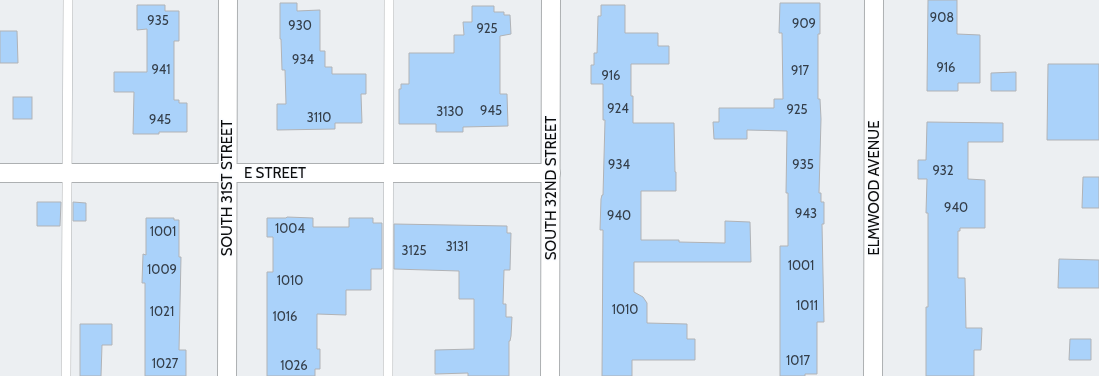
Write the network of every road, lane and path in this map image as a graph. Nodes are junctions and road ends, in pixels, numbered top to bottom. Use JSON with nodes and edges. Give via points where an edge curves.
{"nodes":[{"id":1,"x":68,"y":0,"type":"edge"},
{"id":2,"x":228,"y":0,"type":"edge"},
{"id":3,"x":389,"y":0,"type":"edge"},
{"id":4,"x":551,"y":0,"type":"edge"},
{"id":5,"x":874,"y":0,"type":"edge"},
{"id":6,"x":66,"y":173,"type":"junction"},
{"id":7,"x":227,"y":173,"type":"junction"},
{"id":8,"x":389,"y":173,"type":"junction"},
{"id":9,"x":551,"y":173,"type":"junction"},
{"id":10,"x":0,"y":174,"type":"edge"},
{"id":11,"x":66,"y":376,"type":"edge"},
{"id":12,"x":227,"y":376,"type":"edge"},
{"id":13,"x":388,"y":376,"type":"edge"},
{"id":14,"x":550,"y":376,"type":"edge"},
{"id":15,"x":873,"y":376,"type":"edge"}],
"edges":[{"from":1,"to":6,"type":"lane"},
{"from":2,"to":7,"type":"street","name":"SOUTH 31ST STREET"},
{"from":3,"to":8,"type":"lane"},
{"from":4,"to":9,"type":"street","name":"SOUTH 32ND STREET"},
{"from":5,"to":15,"type":"street","name":"ELMWOOD AVENUE"},
{"from":6,"to":7,"type":"street","name":"E STREET"},
{"from":6,"to":10,"type":"street","name":"E STREET"},
{"from":6,"to":11,"type":"lane"},
{"from":7,"to":8,"type":"street","name":"E STREET"},
{"from":7,"to":12,"type":"street","name":"SOUTH 31ST STREET"},
{"from":8,"to":9,"type":"street","name":"E STREET"},
{"from":8,"to":13,"type":"lane"},
{"from":9,"to":14,"type":"street","name":"SOUTH 32ND STREET"}]}
